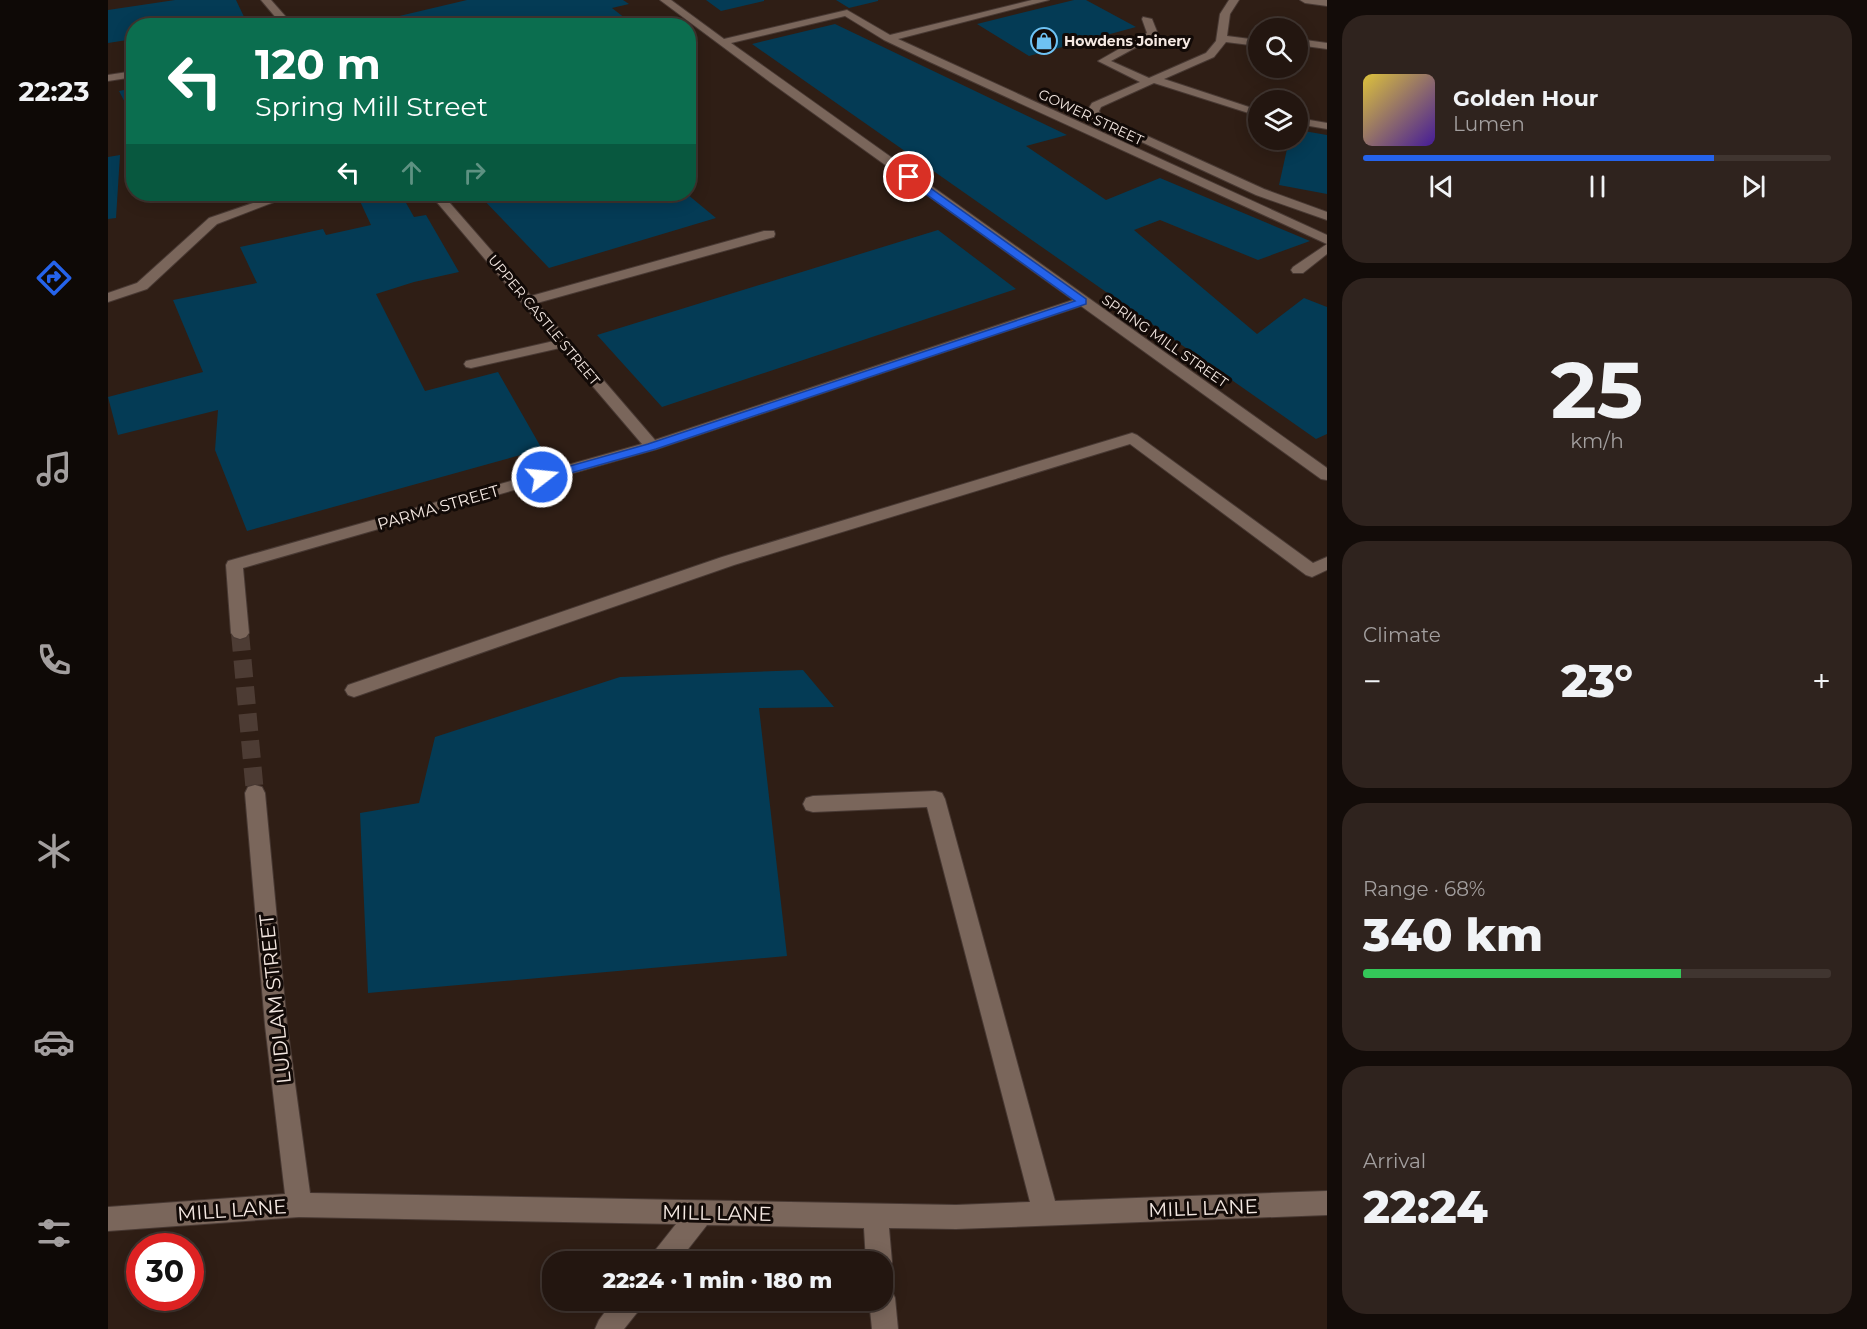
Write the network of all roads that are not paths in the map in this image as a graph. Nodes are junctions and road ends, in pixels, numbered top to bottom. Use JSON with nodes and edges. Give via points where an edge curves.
{"nodes":[{"id":1,"x":266,"y":0,"type":"edge"},
{"id":2,"x":665,"y":0,"type":"edge"},
{"id":3,"x":1044,"y":0,"type":"edge"},
{"id":4,"x":1234,"y":0,"type":"edge"},
{"id":5,"x":1305,"y":0,"type":"edge"},
{"id":6,"x":1327,"y":3,"type":"edge"},
{"id":7,"x":282,"y":18,"type":"edge"},
{"id":8,"x":690,"y":18,"type":"edge"},
{"id":9,"x":1146,"y":19,"type":"dead end"},
{"id":10,"x":696,"y":22,"type":"edge"},
{"id":11,"x":888,"y":38,"type":"junction"},
{"id":12,"x":1221,"y":38,"type":"junction"},
{"id":13,"x":723,"y":42,"type":"junction"},
{"id":14,"x":1248,"y":42,"type":"edge"},
{"id":15,"x":1308,"y":43,"type":"edge"},
{"id":16,"x":1327,"y":46,"type":"edge"},
{"id":17,"x":126,"y":75,"type":"edge"},
{"id":18,"x":108,"y":78,"type":"edge"},
{"id":19,"x":1153,"y":81,"type":"junction"},
{"id":20,"x":1248,"y":110,"type":"edge"},
{"id":21,"x":1308,"y":123,"type":"edge"},
{"id":22,"x":1327,"y":126,"type":"edge"},
{"id":23,"x":269,"y":201,"type":"edge"},
{"id":24,"x":442,"y":201,"type":"edge"},
{"id":25,"x":1327,"y":216,"type":"edge"},
{"id":26,"x":770,"y":234,"type":"dead end"},
{"id":27,"x":1327,"y":240,"type":"edge"},
{"id":28,"x":1327,"y":248,"type":"edge"},
{"id":29,"x":1298,"y":270,"type":"dead end"},
{"id":30,"x":108,"y":298,"type":"edge"},
{"id":31,"x":528,"y":301,"type":"junction"},
{"id":32,"x":1082,"y":301,"type":"junction"},
{"id":33,"x":563,"y":343,"type":"junction"},
{"id":34,"x":471,"y":363,"type":"dead end"},
{"id":35,"x":652,"y":446,"type":"junction"},
{"id":36,"x":1327,"y":475,"type":"edge"},
{"id":37,"x":1327,"y":563,"type":"edge"},
{"id":38,"x":240,"y":633,"type":"tunnel mouth"},
{"id":39,"x":354,"y":690,"type":"dead end"},
{"id":40,"x":255,"y":794,"type":"tunnel mouth"},
{"id":41,"x":813,"y":804,"type":"dead end"},
{"id":42,"x":1327,"y":1203,"type":"edge"},
{"id":43,"x":299,"y":1205,"type":"junction"},
{"id":44,"x":702,"y":1212,"type":"junction"},
{"id":45,"x":1046,"y":1214,"type":"junction"},
{"id":46,"x":875,"y":1216,"type":"junction"},
{"id":47,"x":108,"y":1219,"type":"edge"},
{"id":48,"x":671,"y":1251,"type":"edge"},
{"id":49,"x":878,"y":1251,"type":"edge"},
{"id":50,"x":622,"y":1311,"type":"edge"},
{"id":51,"x":883,"y":1311,"type":"edge"},
{"id":52,"x":608,"y":1329,"type":"edge"},
{"id":53,"x":885,"y":1329,"type":"edge"}],
"edges":[{"from":1,"to":7,"type":"street"},
{"from":2,"to":8,"type":"street","name":"SPRING MILL STREET"},
{"from":3,"to":11,"type":"street"},
{"from":4,"to":12,"type":"street","via":[[1225,14]]},
{"from":5,"to":6,"type":"street"},
{"from":9,"to":19,"type":"street","via":[[1153,34],[1103,61]]},
{"from":10,"to":13,"type":"street","name":"SPRING MILL STREET"},
{"from":11,"to":13,"type":"street","name":"GOWER STREET","via":[[847,13]]},
{"from":11,"to":27,"type":"street","name":"GOWER STREET"},
{"from":12,"to":14,"type":"street"},
{"from":12,"to":19,"type":"street","via":[[1210,55]]},
{"from":13,"to":32,"type":"street","name":"SPRING MILL STREET"},
{"from":15,"to":16,"type":"street"},
{"from":17,"to":18,"type":"street"},
{"from":19,"to":20,"type":"street"},
{"from":19,"to":25,"type":"street","via":[[1096,105],[1096,117],[1260,192]]},
{"from":21,"to":22,"type":"street"},
{"from":23,"to":30,"type":"street","via":[[213,221],[142,286]]},
{"from":24,"to":31,"type":"street","name":"UPPER CASTLE STREET"},
{"from":26,"to":31,"type":"street"},
{"from":28,"to":29,"type":"street"},
{"from":31,"to":33,"type":"street","name":"UPPER CASTLE STREET"},
{"from":32,"to":35,"type":"street","name":"PARMA STREET"},
{"from":32,"to":36,"type":"street","name":"SPRING MILL STREET"},
{"from":33,"to":34,"type":"street"},
{"from":33,"to":35,"type":"street","name":"UPPER CASTLE STREET"},
{"from":35,"to":38,"type":"street","name":"PARMA STREET","via":[[234,564]]},
{"from":37,"to":39,"type":"street","via":[[1312,571],[1132,438],[728,561]]},
{"from":40,"to":43,"type":"street","name":"LUDLAM STREET","via":[[276,1025]]},
{"from":41,"to":45,"type":"street","via":[[936,799]]},
{"from":42,"to":45,"type":"street","name":"MILL LANE"},
{"from":43,"to":44,"type":"street","name":"MILL LANE"},
{"from":43,"to":47,"type":"street","name":"MILL LANE"},
{"from":44,"to":46,"type":"street","name":"MILL LANE"},
{"from":44,"to":48,"type":"street"},
{"from":45,"to":46,"type":"street","name":"MILL LANE"},
{"from":46,"to":49,"type":"street"},
{"from":50,"to":52,"type":"street"},
{"from":51,"to":53,"type":"street"}]}
